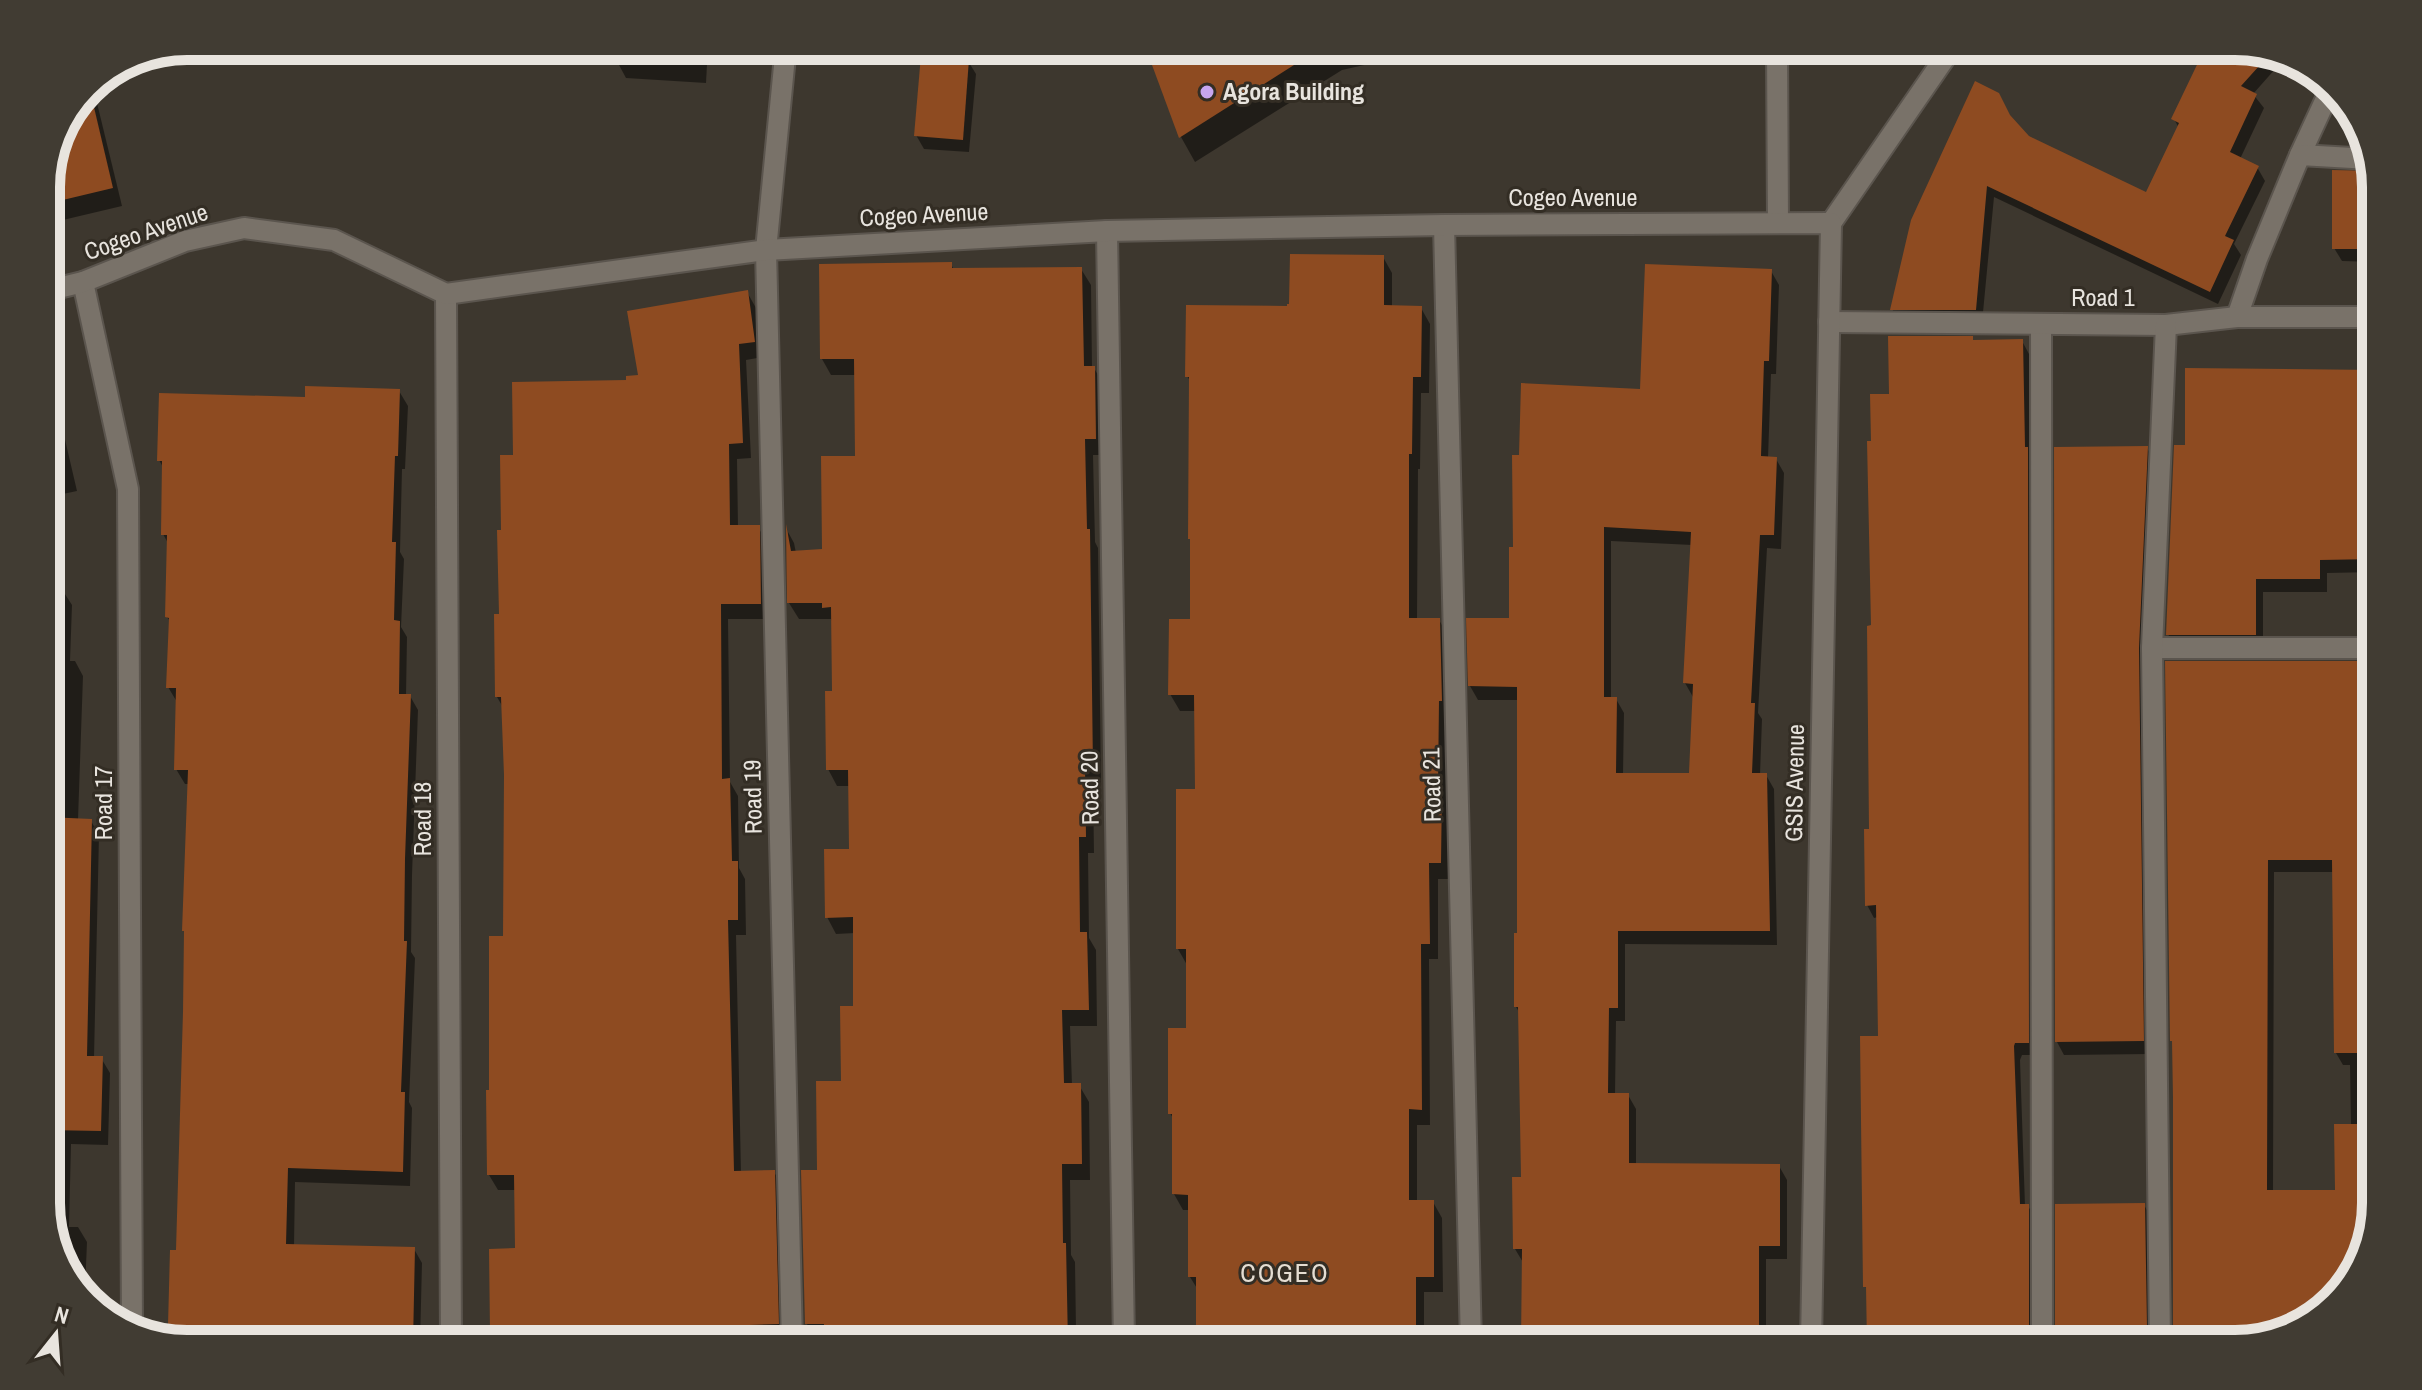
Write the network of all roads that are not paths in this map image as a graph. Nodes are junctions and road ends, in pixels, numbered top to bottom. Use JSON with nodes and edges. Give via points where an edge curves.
{"nodes":[{"id":1,"x":785,"y":60,"type":"edge"},
{"id":2,"x":1777,"y":60,"type":"edge"},
{"id":3,"x":1943,"y":60,"type":"edge"},
{"id":4,"x":2326,"y":98,"type":"edge"},
{"id":5,"x":2300,"y":155,"type":"junction"},
{"id":6,"x":2359,"y":158,"type":"edge"},
{"id":7,"x":1778,"y":223,"type":"junction"},
{"id":8,"x":1831,"y":223,"type":"junction"},
{"id":9,"x":1444,"y":225,"type":"junction"},
{"id":10,"x":1107,"y":231,"type":"junction"},
{"id":11,"x":766,"y":250,"type":"junction"},
{"id":12,"x":83,"y":282,"type":"junction"},
{"id":13,"x":60,"y":288,"type":"edge"},
{"id":14,"x":446,"y":294,"type":"junction"},
{"id":15,"x":2237,"y":317,"type":"junction"},
{"id":16,"x":2362,"y":317,"type":"edge"},
{"id":17,"x":1829,"y":322,"type":"junction"},
{"id":18,"x":2041,"y":324,"type":"junction"},
{"id":19,"x":2166,"y":325,"type":"junction"},
{"id":20,"x":2152,"y":648,"type":"junction"},
{"id":21,"x":2362,"y":648,"type":"edge"},
{"id":22,"x":132,"y":1317,"type":"edge"},
{"id":23,"x":451,"y":1330,"type":"edge"},
{"id":24,"x":792,"y":1330,"type":"edge"},
{"id":25,"x":1124,"y":1330,"type":"edge"},
{"id":26,"x":1471,"y":1330,"type":"edge"},
{"id":27,"x":1811,"y":1330,"type":"edge"},
{"id":28,"x":2042,"y":1330,"type":"edge"},
{"id":29,"x":2160,"y":1330,"type":"edge"}],
"edges":[{"from":1,"to":11,"type":"street","name":"Road 19"},
{"from":2,"to":7,"type":"street"},
{"from":3,"to":8,"type":"street"},
{"from":4,"to":5,"type":"street"},
{"from":5,"to":6,"type":"street"},
{"from":5,"to":15,"type":"street"},
{"from":7,"to":8,"type":"street","name":"Cogeo Avenue"},
{"from":7,"to":9,"type":"street","name":"Cogeo Avenue"},
{"from":8,"to":17,"type":"street","name":"GSIS Avenue"},
{"from":9,"to":10,"type":"street","name":"Cogeo Avenue"},
{"from":9,"to":26,"type":"street","name":"Road 21"},
{"from":10,"to":11,"type":"street","name":"Cogeo Avenue"},
{"from":10,"to":25,"type":"street","name":"Road 20"},
{"from":11,"to":14,"type":"street","name":"Cogeo Avenue"},
{"from":11,"to":24,"type":"street","name":"Road 19"},
{"from":12,"to":13,"type":"street","name":"Cogeo Avenue"},
{"from":12,"to":14,"type":"street","name":"Cogeo Avenue","via":[[185,241],[244,228],[334,240]]},
{"from":12,"to":22,"type":"street","name":"Road 17","via":[[128,489]]},
{"from":14,"to":23,"type":"street","name":"Road 18"},
{"from":15,"to":16,"type":"street","name":"Road 1"},
{"from":15,"to":19,"type":"street","name":"Road 1"},
{"from":17,"to":18,"type":"street","name":"Road 1"},
{"from":17,"to":27,"type":"street","name":"GSIS Avenue"},
{"from":18,"to":19,"type":"street","name":"Road 1"},
{"from":18,"to":28,"type":"street"},
{"from":19,"to":20,"type":"street"},
{"from":20,"to":21,"type":"street"},
{"from":20,"to":29,"type":"street"}]}
